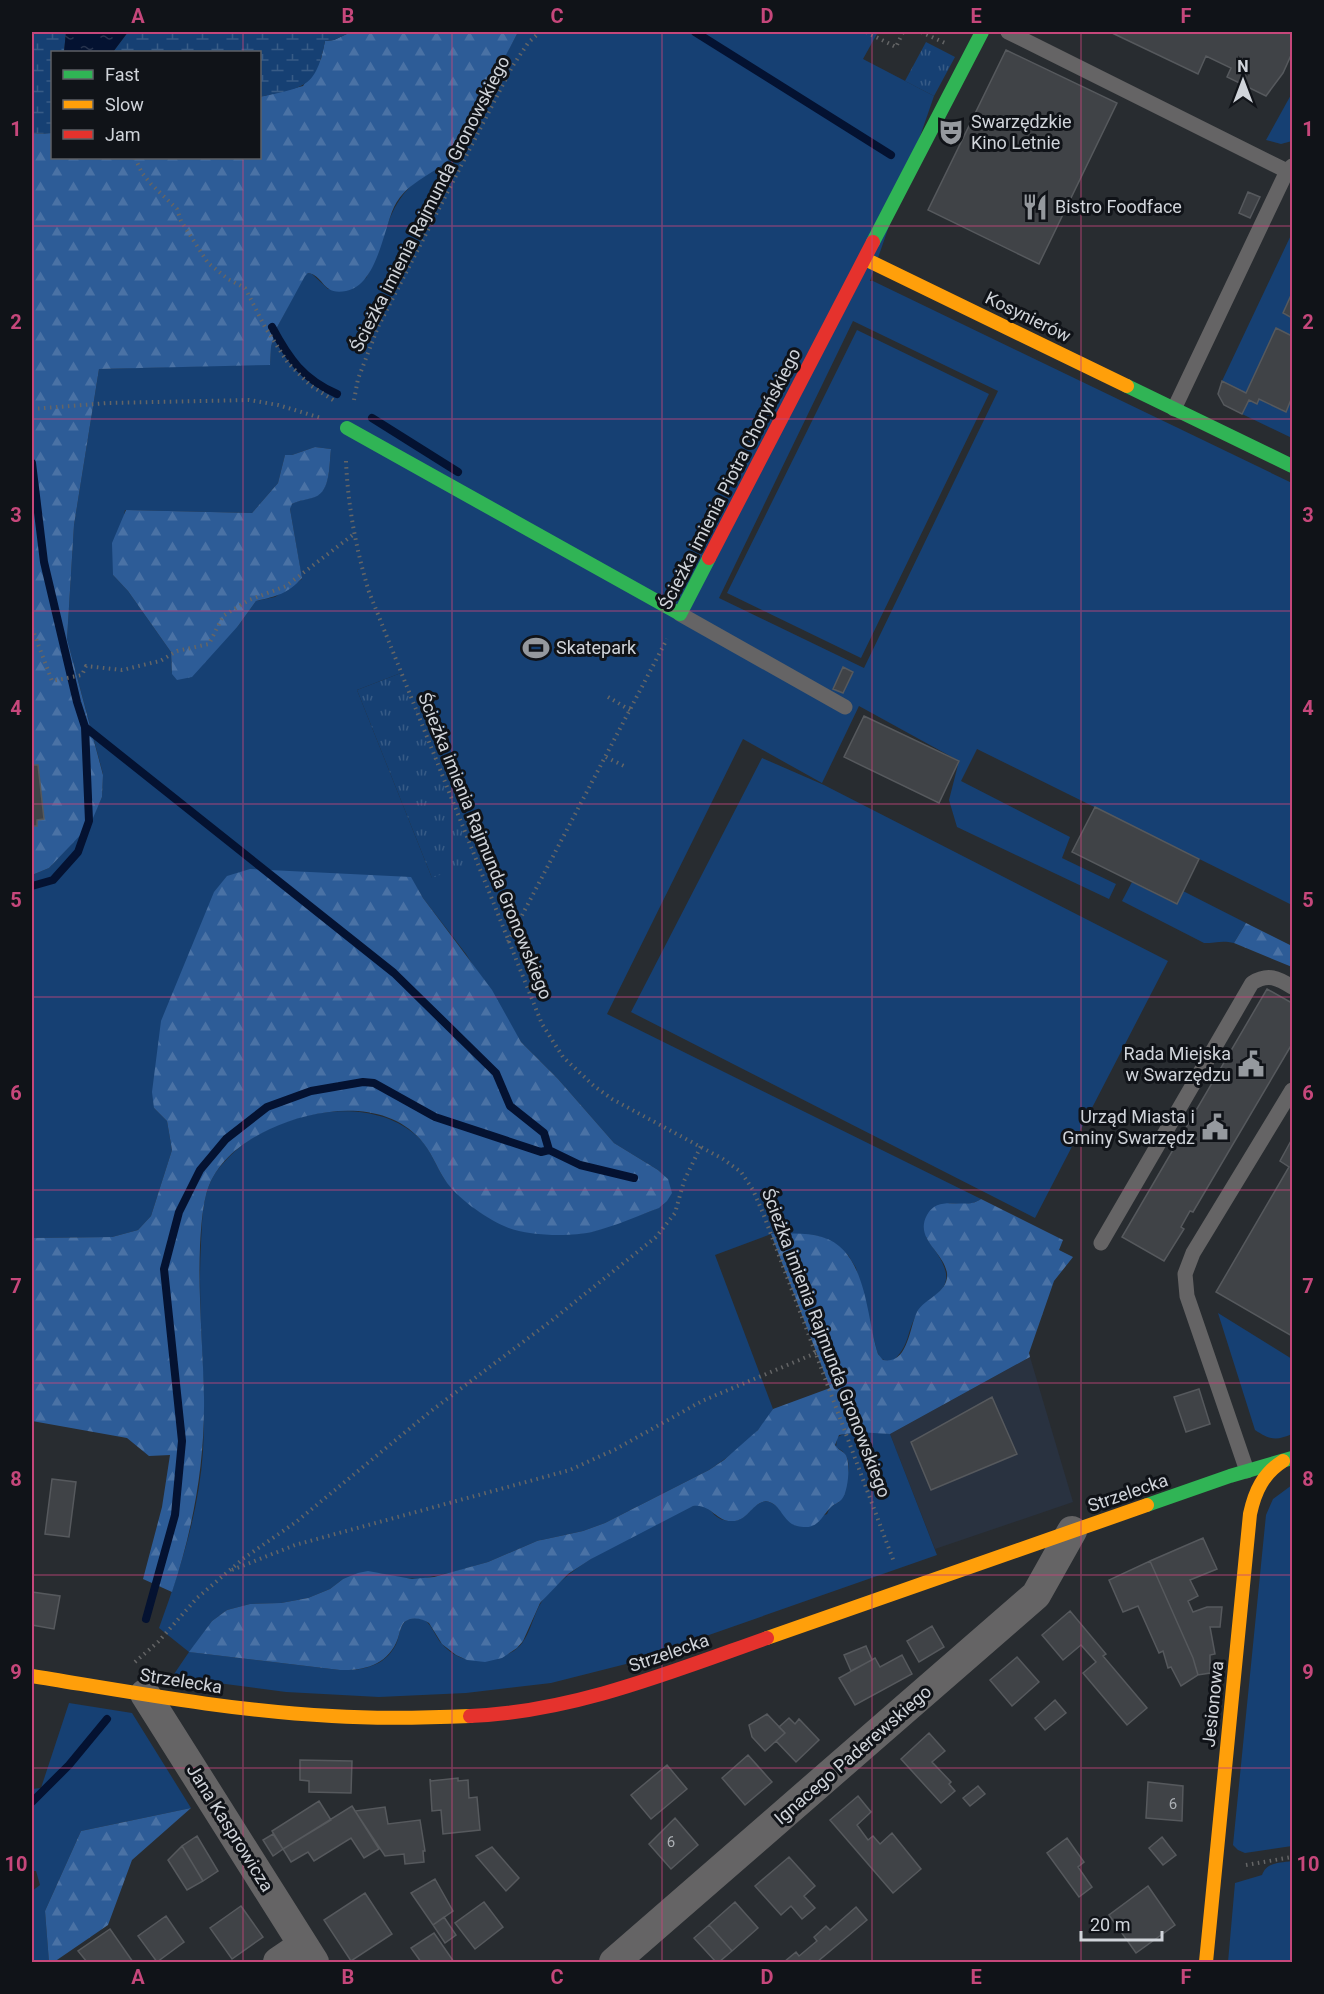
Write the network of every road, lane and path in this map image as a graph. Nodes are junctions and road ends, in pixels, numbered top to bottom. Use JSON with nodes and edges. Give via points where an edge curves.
{"nodes":[{"id":1,"x":540,"y":32,"type":"edge"},
{"id":2,"x":866,"y":32,"type":"edge"},
{"id":3,"x":903,"y":32,"type":"edge"},
{"id":4,"x":982,"y":32,"type":"edge"},
{"id":5,"x":1008,"y":32,"type":"edge"},
{"id":6,"x":136,"y":159,"type":"edge"},
{"id":7,"x":1290,"y":169,"type":"edge"},
{"id":8,"x":865,"y":259,"type":"junction"},
{"id":9,"x":32,"y":409,"type":"edge"},
{"id":10,"x":1174,"y":409,"type":"junction"},
{"id":11,"x":351,"y":411,"type":"junction"},
{"id":12,"x":347,"y":428,"type":"junction"},
{"id":13,"x":1293,"y":466,"type":"edge"},
{"id":14,"x":354,"y":534,"type":"junction"},
{"id":15,"x":680,"y":614,"type":"junction"},
{"id":16,"x":32,"y":628,"type":"edge"},
{"id":17,"x":608,"y":697,"type":"dead end"},
{"id":18,"x":845,"y":707,"type":"dead end"},
{"id":19,"x":630,"y":710,"type":"junction"},
{"id":20,"x":606,"y":757,"type":"junction"},
{"id":21,"x":626,"y":767,"type":"dead end"},
{"id":22,"x":508,"y":942,"type":"junction"},
{"id":23,"x":1293,"y":987,"type":"edge"},
{"id":24,"x":1293,"y":1090,"type":"edge"},
{"id":25,"x":701,"y":1146,"type":"junction"},
{"id":26,"x":1101,"y":1243,"type":"dead end"},
{"id":27,"x":816,"y":1353,"type":"junction"},
{"id":28,"x":1288,"y":1460,"type":"edge"},
{"id":29,"x":1247,"y":1471,"type":"junction"},
{"id":30,"x":1072,"y":1531,"type":"junction"},
{"id":31,"x":226,"y":1573,"type":"junction"},
{"id":32,"x":905,"y":1590,"type":"junction"},
{"id":33,"x":32,"y":1676,"type":"edge"},
{"id":34,"x":108,"y":1688,"type":"junction"},
{"id":35,"x":145,"y":1694,"type":"junction"},
{"id":36,"x":1293,"y":1857,"type":"edge"},
{"id":37,"x":1215,"y":1868,"type":"junction"},
{"id":38,"x":308,"y":1953,"type":"edge"},
{"id":39,"x":278,"y":1962,"type":"edge"},
{"id":40,"x":614,"y":1962,"type":"edge"},
{"id":41,"x":1206,"y":1962,"type":"edge"}],
"edges":[{"from":1,"to":11,"type":"path","name":"Ścieżka imienia Rajmunda Gronowskiego","via":[[513,67],[378,327],[358,379]]},
{"from":2,"to":3,"type":"path","via":[[896,47]]},
{"from":4,"to":8,"type":"street","name":"Ścieżka imienia Piotra Choryńskiego"},
{"from":5,"to":7,"type":"lane"},
{"from":6,"to":11,"type":"path","via":[[147,179],[177,209],[208,263],[245,288],[288,363],[310,385]]},
{"from":7,"to":10,"type":"lane"},
{"from":8,"to":10,"type":"street","name":"Kosynierów"},
{"from":8,"to":15,"type":"street","name":"Ścieżka imienia Piotra Choryńskiego"},
{"from":9,"to":12,"type":"path","via":[[249,400],[310,414]]},
{"from":10,"to":13,"type":"street","name":"Kosynierów"},
{"from":11,"to":12,"type":"path","name":"Ścieżka imienia Rajmunda Gronowskiego"},
{"from":12,"to":14,"type":"path","name":"Ścieżka imienia Rajmunda Gronowskiego","via":[[349,511]]},
{"from":12,"to":15,"type":"street"},
{"from":14,"to":16,"type":"path","via":[[286,586],[249,600],[223,616],[209,644],[177,651],[160,661],[122,670],[86,666],[82,675],[52,681]]},
{"from":14,"to":22,"type":"path","name":"Ścieżka imienia Rajmunda Gronowskiego","via":[[369,592]]},
{"from":15,"to":18,"type":"lane"},
{"from":15,"to":19,"type":"path","name":"Ścieżka imienia Piotra Choryńskiego"},
{"from":17,"to":19,"type":"path"},
{"from":19,"to":20,"type":"path","name":"Ścieżka imienia Piotra Choryńskiego"},
{"from":20,"to":21,"type":"path"},
{"from":20,"to":22,"type":"path","name":"Ścieżka imienia Piotra Choryńskiego"},
{"from":22,"to":25,"type":"path","name":"Ścieżka imienia Rajmunda Gronowskiego","via":[[542,1024],[577,1072],[612,1099]]},
{"from":23,"to":26,"type":"lane","via":[[1270,976],[1252,983]]},
{"from":24,"to":29,"type":"lane","via":[[1193,1253],[1185,1274],[1187,1296]]},
{"from":25,"to":27,"type":"path","name":"Ścieżka imienia Rajmunda Gronowskiego","via":[[733,1165],[753,1190]]},
{"from":25,"to":31,"type":"path","via":[[684,1181],[675,1213],[656,1237]]},
{"from":27,"to":31,"type":"path","via":[[720,1393],[570,1470],[295,1545]]},
{"from":27,"to":32,"type":"path","name":"Ścieżka imienia Rajmunda Gronowskiego"},
{"from":28,"to":29,"type":"street","name":"Strzelecka"},
{"from":28,"to":37,"type":"street","name":"Jesionowa","via":[[1273,1467],[1259,1483],[1250,1514]]},
{"from":29,"to":30,"type":"street","name":"Strzelecka"},
{"from":30,"to":32,"type":"street","name":"Strzelecka"},
{"from":30,"to":40,"type":"street","name":"Ignacego Paderewskiego","via":[[1036,1595]]},
{"from":31,"to":34,"type":"path"},
{"from":32,"to":35,"type":"street","name":"Strzelecka","via":[[629,1687],[575,1702],[524,1710],[415,1719],[336,1719]]},
{"from":33,"to":34,"type":"street","name":"Strzelecka"},
{"from":34,"to":35,"type":"street","name":"Strzelecka"},
{"from":35,"to":38,"type":"street","name":"Jana Kasprowicza"},
{"from":36,"to":37,"type":"path"},
{"from":37,"to":41,"type":"street","name":"Jesionowa"},
{"from":38,"to":39,"type":"street"}]}
